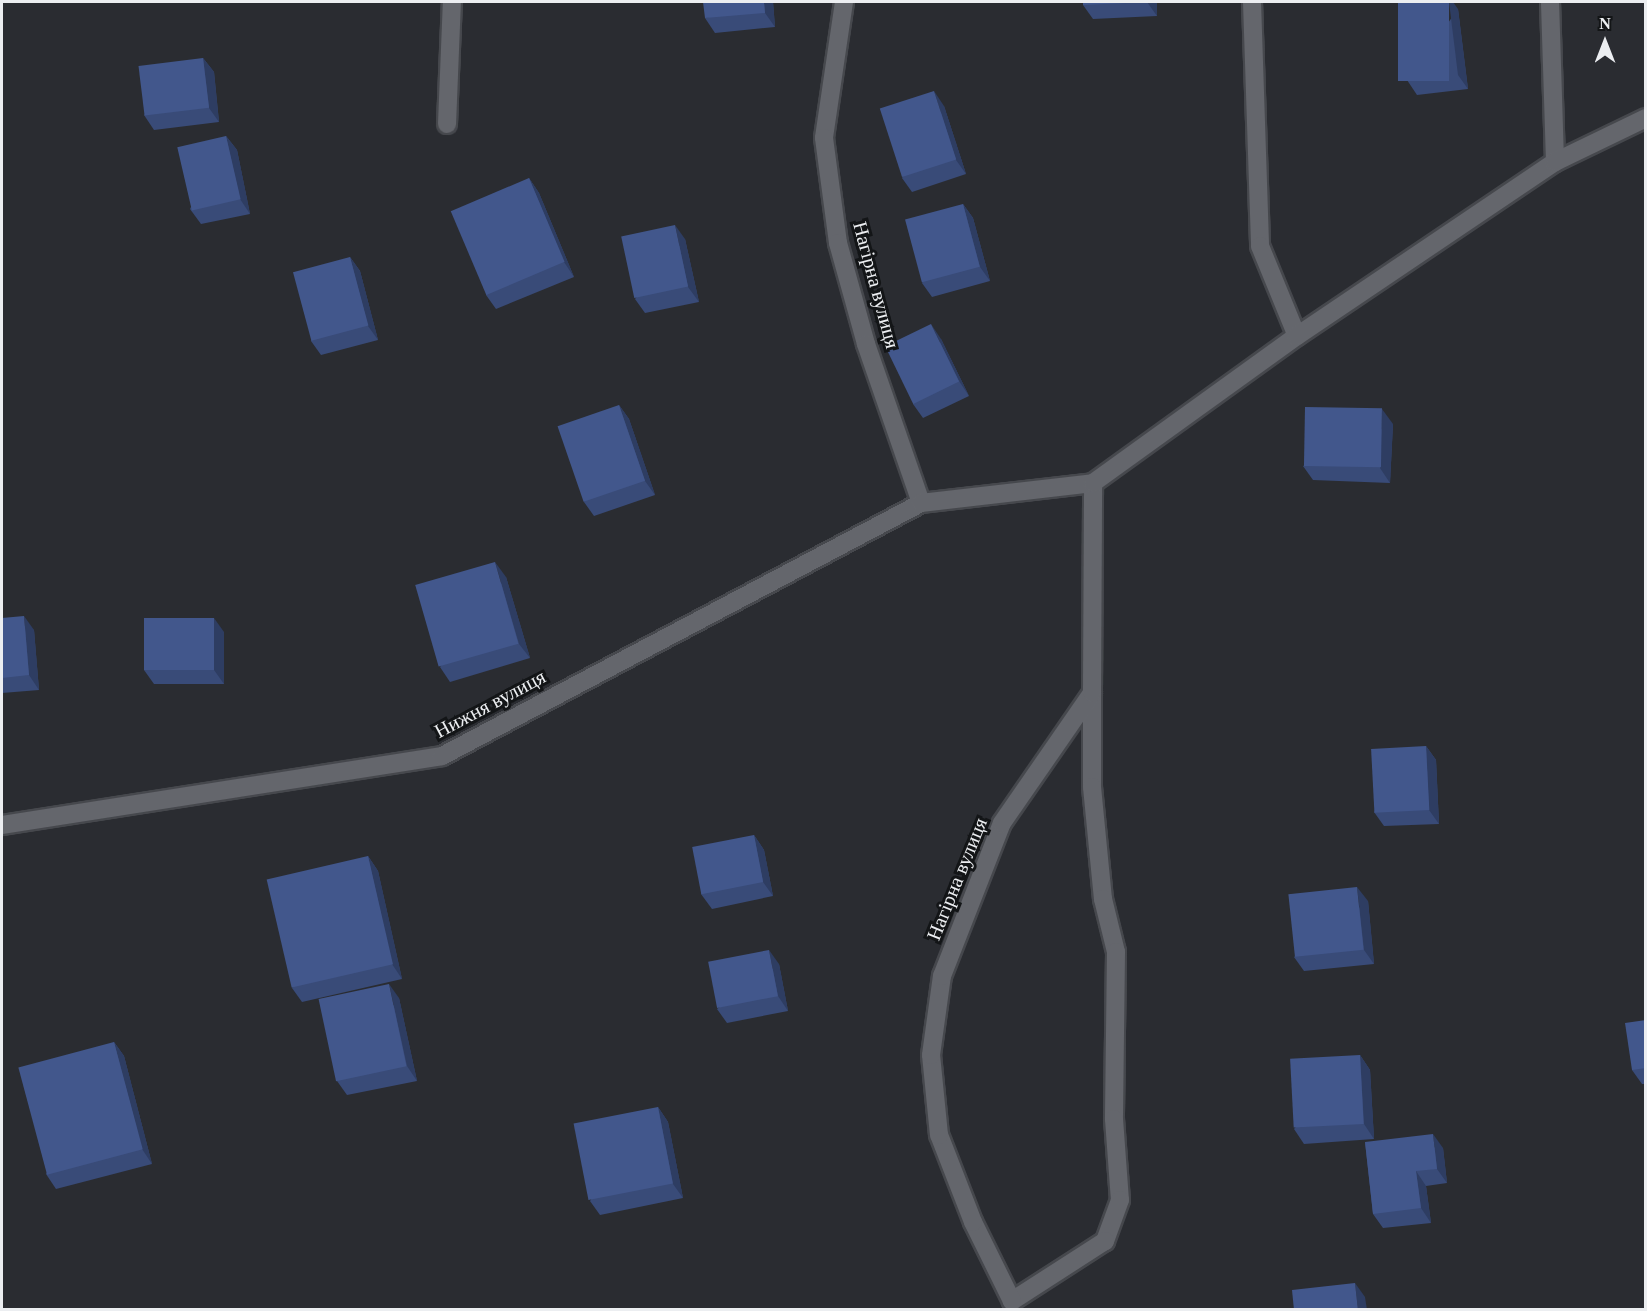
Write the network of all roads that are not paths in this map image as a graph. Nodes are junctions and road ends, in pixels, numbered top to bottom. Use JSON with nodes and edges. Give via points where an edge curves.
{"nodes":[{"id":1,"x":452,"y":2,"type":"edge"},
{"id":2,"x":844,"y":2,"type":"edge"},
{"id":3,"x":1252,"y":2,"type":"edge"},
{"id":4,"x":1550,"y":2,"type":"edge"},
{"id":5,"x":1646,"y":118,"type":"edge"},
{"id":6,"x":447,"y":124,"type":"dead end"},
{"id":7,"x":1555,"y":162,"type":"junction"},
{"id":8,"x":1297,"y":336,"type":"junction"},
{"id":9,"x":1093,"y":483,"type":"junction"},
{"id":10,"x":921,"y":503,"type":"junction"},
{"id":11,"x":1092,"y":693,"type":"junction"},
{"id":12,"x":2,"y":825,"type":"edge"}],
"edges":[{"from":1,"to":6,"type":"street"},
{"from":2,"to":10,"type":"street","name":"Нагірна вулиця","via":[[824,138],[838,243],[866,344]]},
{"from":3,"to":8,"type":"street","via":[[1260,246]]},
{"from":4,"to":7,"type":"street"},
{"from":5,"to":7,"type":"street"},
{"from":7,"to":8,"type":"street"},
{"from":8,"to":9,"type":"street"},
{"from":9,"to":10,"type":"street"},
{"from":9,"to":11,"type":"street"},
{"from":10,"to":12,"type":"street","name":"Нижня вулиця","via":[[442,756]]},
{"from":11,"to":11,"type":"street","name":"Нагірна вулиця","via":[[1002,823],[942,976],[931,1055],[939,1135],[973,1222],[1012,1301],[1105,1242],[1120,1200],[1114,1119],[1116,951],[1103,899],[1092,787]]}]}
